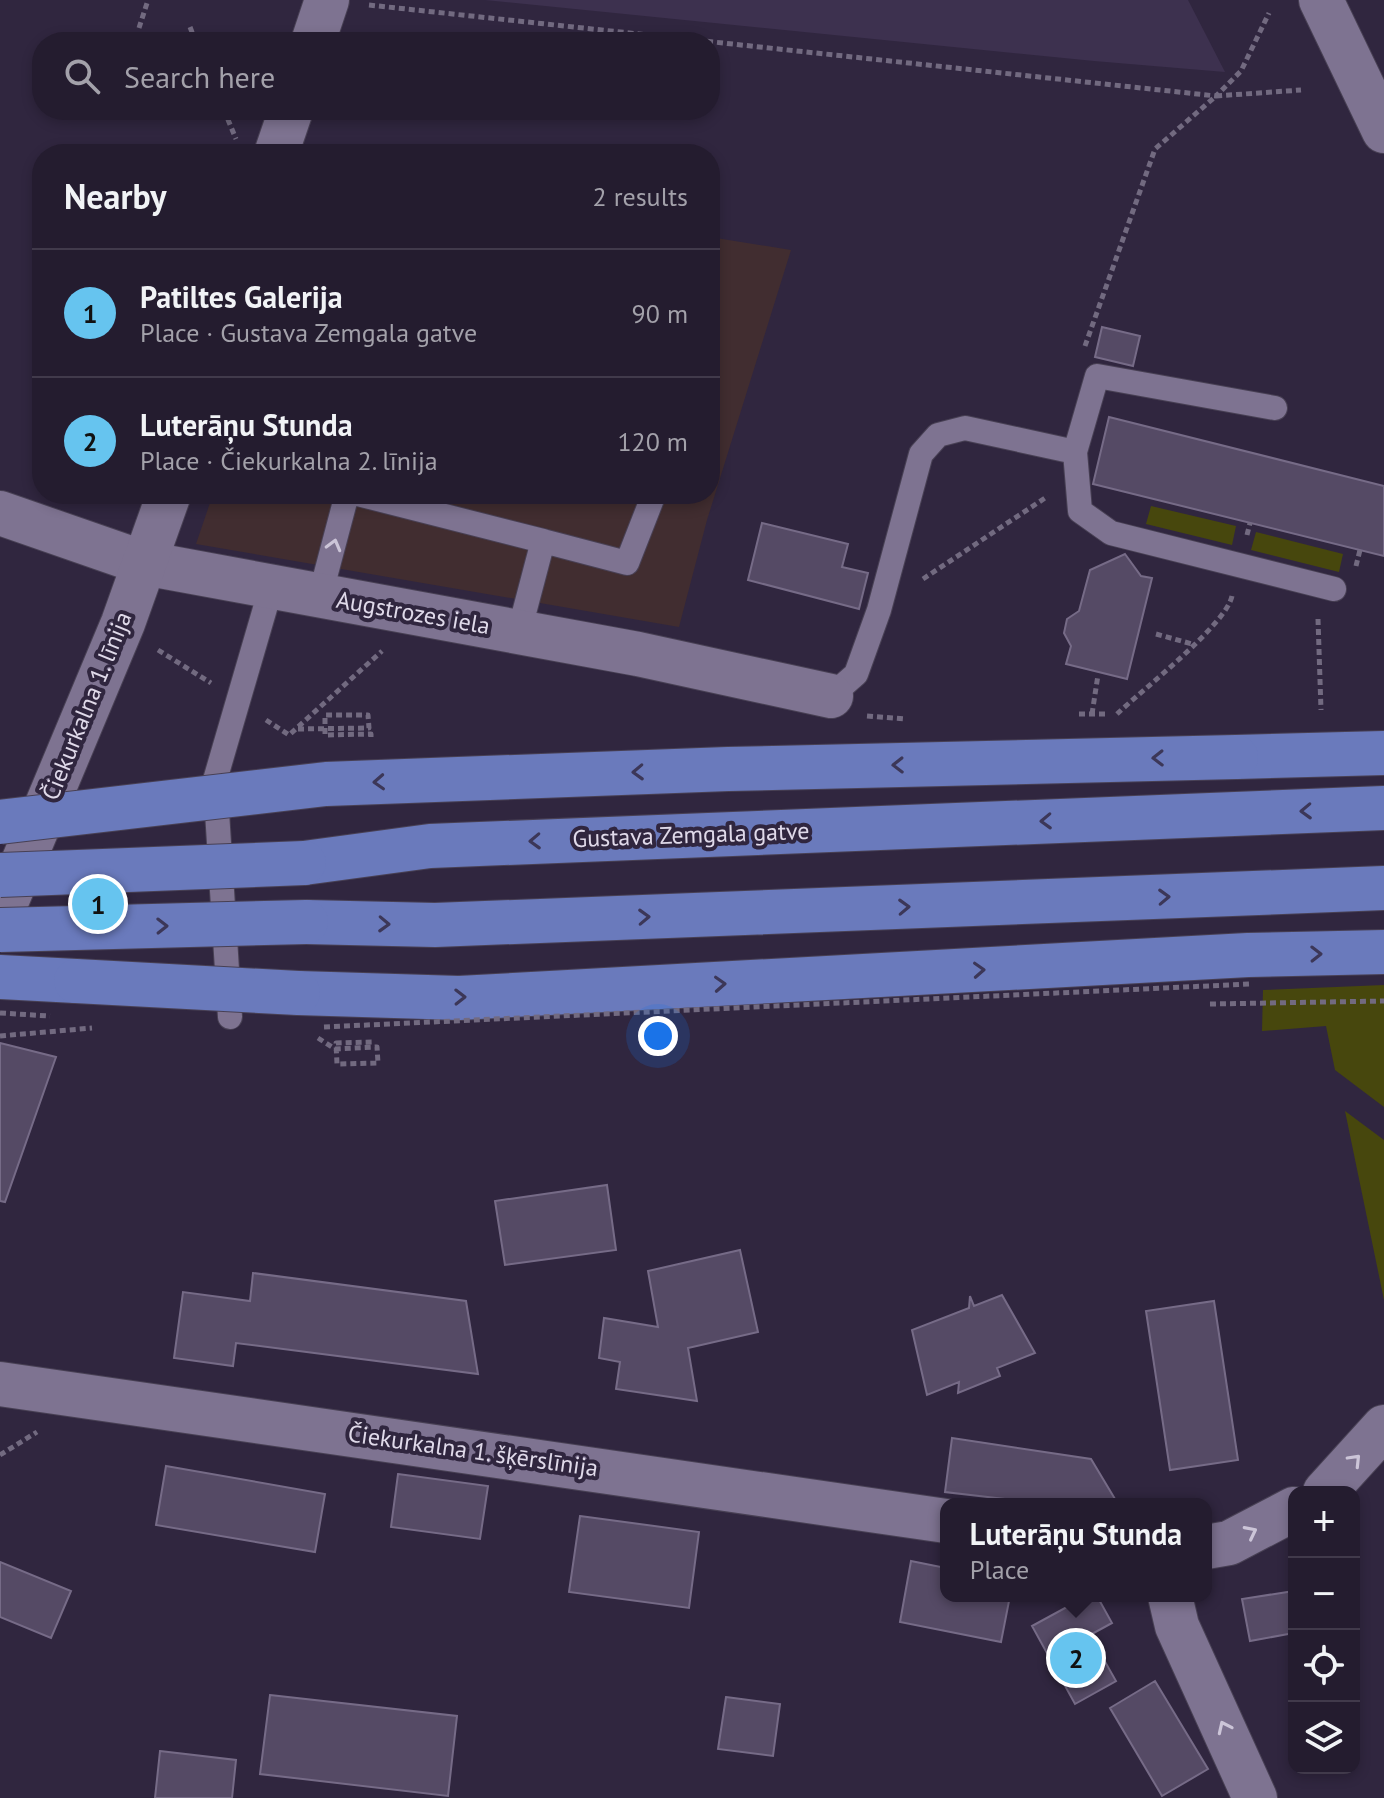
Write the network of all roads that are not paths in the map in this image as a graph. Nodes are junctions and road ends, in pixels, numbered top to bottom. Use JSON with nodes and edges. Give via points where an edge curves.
{"nodes":[{"id":1,"x":1321,"y":0,"type":"edge"},
{"id":2,"x":342,"y":2,"type":"edge"},
{"id":3,"x":320,"y":32,"type":"edge"},
{"id":4,"x":288,"y":120,"type":"edge"},
{"id":5,"x":1384,"y":131,"type":"edge"},
{"id":6,"x":279,"y":144,"type":"edge"},
{"id":7,"x":1275,"y":408,"type":"dead end"},
{"id":8,"x":1075,"y":452,"type":"junction"},
{"id":9,"x":165,"y":504,"type":"edge"},
{"id":10,"x":344,"y":504,"type":"edge"},
{"id":11,"x":397,"y":504,"type":"edge"},
{"id":12,"x":650,"y":504,"type":"edge"},
{"id":13,"x":0,"y":513,"type":"edge"},
{"id":14,"x":543,"y":541,"type":"junction"},
{"id":15,"x":144,"y":563,"type":"junction"},
{"id":16,"x":271,"y":588,"type":"junction"},
{"id":17,"x":1334,"y":589,"type":"road end"},
{"id":18,"x":320,"y":596,"type":"junction"},
{"id":19,"x":519,"y":632,"type":"junction"},
{"id":20,"x":831,"y":696,"type":"joint"},
{"id":21,"x":1384,"y":753,"type":"edge"},
{"id":22,"x":1384,"y":808,"type":"edge"},
{"id":23,"x":0,"y":822,"type":"edge"},
{"id":24,"x":0,"y":875,"type":"edge"},
{"id":25,"x":1384,"y":888,"type":"edge"},
{"id":26,"x":0,"y":917,"type":"edge"},
{"id":27,"x":0,"y":930,"type":"edge"},
{"id":28,"x":1384,"y":952,"type":"edge"},
{"id":29,"x":0,"y":977,"type":"edge"},
{"id":30,"x":230,"y":1017,"type":"dead end"},
{"id":31,"x":0,"y":1384,"type":"edge"},
{"id":32,"x":1384,"y":1427,"type":"edge"},
{"id":33,"x":1330,"y":1486,"type":"edge"},
{"id":34,"x":1288,"y":1512,"type":"edge"},
{"id":35,"x":940,"y":1520,"type":"edge"},
{"id":36,"x":1212,"y":1546,"type":"edge"},
{"id":37,"x":1171,"y":1602,"type":"edge"},
{"id":38,"x":1255,"y":1798,"type":"edge"}],
"edges":[{"from":1,"to":5,"type":"street"},
{"from":2,"to":3,"type":"street"},
{"from":4,"to":6,"type":"street"},
{"from":7,"to":8,"type":"lane","via":[[1097,376]]},
{"from":8,"to":17,"type":"lane","via":[[1080,511],[1111,533]]},
{"from":8,"to":20,"type":"lane","via":[[965,428],[938,435],[921,454],[856,674]]},
{"from":9,"to":15,"type":"street","name":"Čiekurkalna 1. līnija"},
{"from":18,"to":10,"type":"lane","one_way":true},
{"from":11,"to":14,"type":"lane"},
{"from":12,"to":14,"type":"lane","via":[[627,563]]},
{"from":13,"to":15,"type":"street","name":"Augstrozes iela"},
{"from":14,"to":19,"type":"lane"},
{"from":15,"to":16,"type":"street","name":"Augstrozes iela"},
{"from":15,"to":26,"type":"street","name":"Čiekurkalna 1. līnija"},
{"from":16,"to":18,"type":"street","name":"Augstrozes iela"},
{"from":16,"to":30,"type":"lane","via":[[215,780]]},
{"from":18,"to":19,"type":"street","name":"Augstrozes iela"},
{"from":19,"to":20,"type":"street","name":"Augstrozes iela"},
{"from":21,"to":23,"type":"main road","one_way":true,"bridge":true,"via":[[326,784]]},
{"from":22,"to":24,"type":"main road","name":"Gustava Zemgala gatve","one_way":true,"bridge":true,"via":[[430,846],[304,863]]},
{"from":27,"to":25,"type":"main road","one_way":true,"bridge":true,"via":[[306,922],[435,925]]},
{"from":29,"to":28,"type":"main road","one_way":true,"bridge":true,"via":[[459,998],[1249,970]]},
{"from":31,"to":35,"type":"street","name":"Čiekurkalna 1. šķērslīnija"},
{"from":33,"to":32,"type":"street","one_way":true},
{"from":36,"to":34,"type":"street","one_way":true,"via":[[1229,1543]]},
{"from":38,"to":37,"type":"street","one_way":true,"via":[[1177,1626]]}]}
